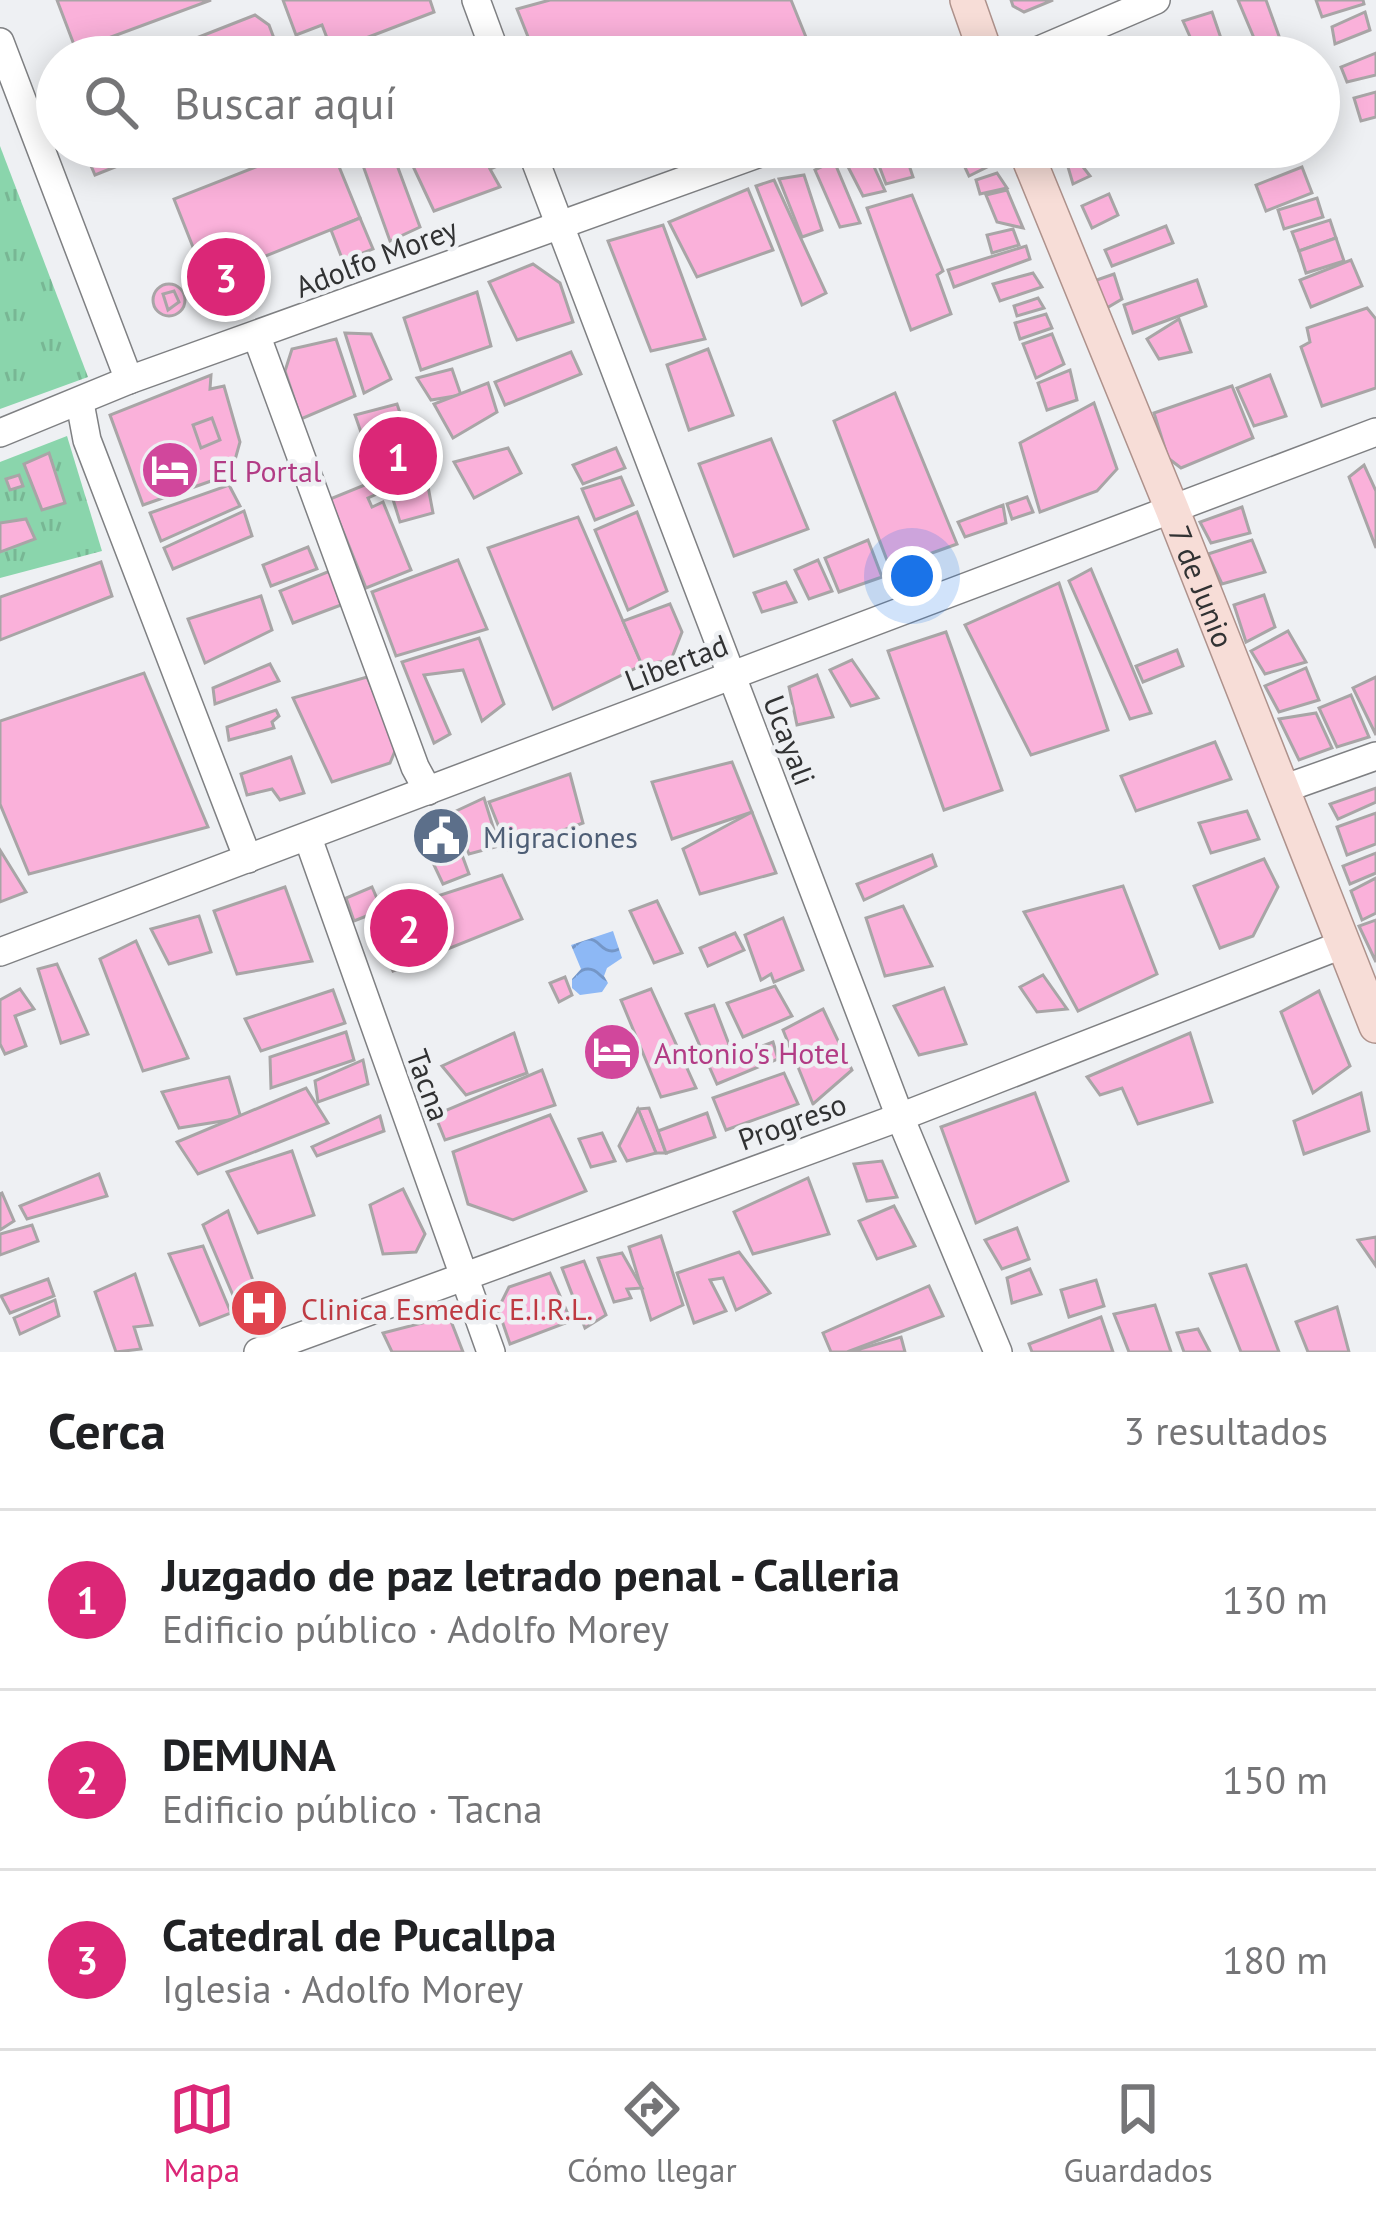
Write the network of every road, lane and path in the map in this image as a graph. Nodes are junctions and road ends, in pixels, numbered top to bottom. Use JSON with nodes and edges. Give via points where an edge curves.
{"nodes":[{"id":1,"x":476,"y":0,"type":"edge"},
{"id":2,"x":967,"y":0,"type":"edge"},
{"id":3,"x":1156,"y":0,"type":"edge"},
{"id":4,"x":489,"y":36,"type":"edge"},
{"id":5,"x":980,"y":36,"type":"edge"},
{"id":6,"x":1072,"y":36,"type":"edge"},
{"id":7,"x":0,"y":42,"type":"edge"},
{"id":8,"x":36,"y":136,"type":"edge"},
{"id":9,"x":48,"y":168,"type":"edge"},
{"id":10,"x":538,"y":168,"type":"edge"},
{"id":11,"x":717,"y":168,"type":"edge"},
{"id":12,"x":1033,"y":168,"type":"edge"},
{"id":13,"x":558,"y":224,"type":"junction"},
{"id":14,"x":257,"y":337,"type":"junction"},
{"id":15,"x":129,"y":380,"type":"junction"},
{"id":16,"x":80,"y":403,"type":"junction"},
{"id":17,"x":1376,"y":432,"type":"edge"},
{"id":18,"x":0,"y":433,"type":"edge"},
{"id":19,"x":1172,"y":509,"type":"junction"},
{"id":20,"x":730,"y":677,"type":"junction"},
{"id":21,"x":1376,"y":756,"type":"edge"},
{"id":22,"x":1283,"y":789,"type":"junction"},
{"id":23,"x":428,"y":791,"type":"junction"},
{"id":24,"x":308,"y":838,"type":"junction"},
{"id":25,"x":248,"y":859,"type":"junction"},
{"id":26,"x":1344,"y":944,"type":"junction"},
{"id":27,"x":0,"y":952,"type":"edge"},
{"id":28,"x":1376,"y":1026,"type":"edge"},
{"id":29,"x":900,"y":1117,"type":"junction"},
{"id":30,"x":462,"y":1275,"type":"junction"},
{"id":31,"x":258,"y":1352,"type":"edge"},
{"id":32,"x":491,"y":1352,"type":"edge"},
{"id":33,"x":998,"y":1352,"type":"edge"}],
"edges":[{"from":1,"to":4,"type":"street"},
{"from":2,"to":5,"type":"main road"},
{"from":3,"to":6,"type":"street"},
{"from":7,"to":8,"type":"street"},
{"from":9,"to":15,"type":"street"},
{"from":10,"to":13,"type":"street","name":"Ucayali"},
{"from":11,"to":13,"type":"street","name":"Adolfo Morey"},
{"from":12,"to":19,"type":"main road","name":"7 de Junio"},
{"from":13,"to":14,"type":"street","name":"Adolfo Morey"},
{"from":13,"to":20,"type":"street","name":"Ucayali"},
{"from":14,"to":15,"type":"street","name":"Adolfo Morey"},
{"from":14,"to":23,"type":"street"},
{"from":15,"to":16,"type":"street","name":"Adolfo Morey"},
{"from":16,"to":18,"type":"street","name":"Adolfo Morey"},
{"from":16,"to":25,"type":"street","via":[[87,440]]},
{"from":17,"to":19,"type":"street","name":"Libertad"},
{"from":19,"to":20,"type":"street","name":"Libertad"},
{"from":19,"to":22,"type":"main road","name":"7 de Junio"},
{"from":20,"to":23,"type":"street","name":"Libertad"},
{"from":20,"to":29,"type":"street","name":"Ucayali"},
{"from":21,"to":22,"type":"street"},
{"from":22,"to":26,"type":"main road","name":"7 de Junio"},
{"from":23,"to":24,"type":"street","name":"Libertad"},
{"from":24,"to":25,"type":"street","name":"Libertad"},
{"from":24,"to":30,"type":"street","name":"Tacna"},
{"from":25,"to":27,"type":"street","name":"Libertad"},
{"from":26,"to":28,"type":"main road","name":"7 de Junio"},
{"from":26,"to":29,"type":"street","name":"Progreso"},
{"from":29,"to":30,"type":"street","name":"Progreso"},
{"from":29,"to":33,"type":"street","name":"Ucayali"},
{"from":30,"to":31,"type":"street","name":"Progreso"},
{"from":30,"to":32,"type":"street","name":"Tacna"}]}
